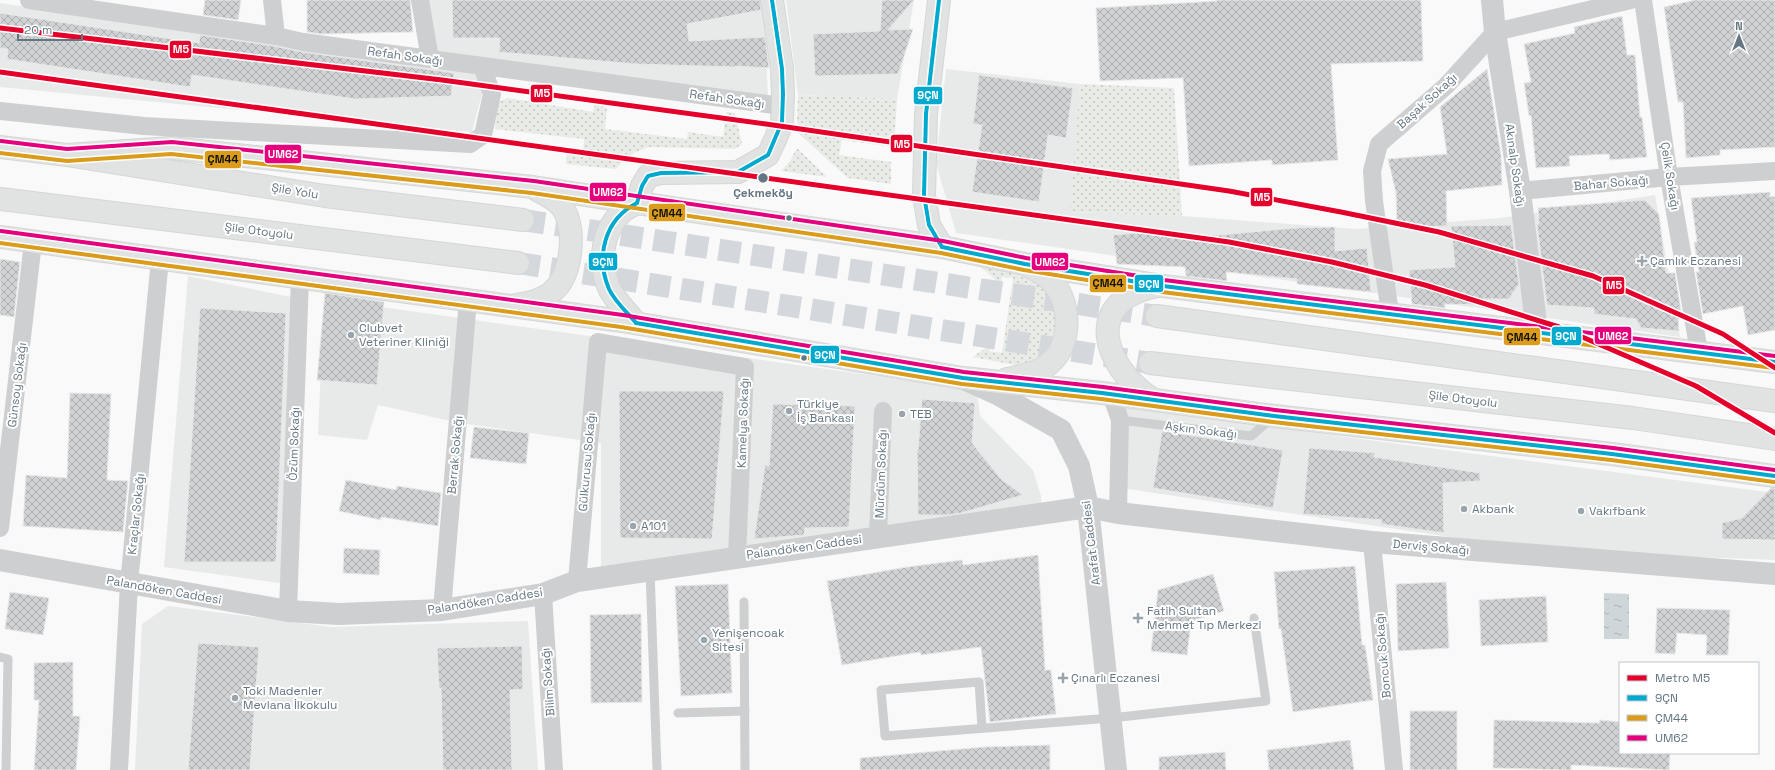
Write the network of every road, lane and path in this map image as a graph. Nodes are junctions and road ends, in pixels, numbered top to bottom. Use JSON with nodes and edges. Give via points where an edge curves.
{"nodes":[{"id":1,"x":30,"y":0,"type":"edge"},
{"id":2,"x":272,"y":0,"type":"edge"},
{"id":3,"x":420,"y":0,"type":"edge"},
{"id":4,"x":772,"y":0,"type":"edge"},
{"id":5,"x":939,"y":0,"type":"edge"},
{"id":6,"x":1492,"y":0,"type":"edge"},
{"id":7,"x":1506,"y":0,"type":"edge"},
{"id":8,"x":1631,"y":0,"type":"edge"},
{"id":9,"x":1643,"y":0,"type":"edge"},
{"id":10,"x":1495,"y":32,"type":"junction"},
{"id":11,"x":276,"y":36,"type":"junction"},
{"id":12,"x":430,"y":59,"type":"junction"},
{"id":13,"x":482,"y":66,"type":"junction"},
{"id":14,"x":782,"y":106,"type":"junction"},
{"id":15,"x":0,"y":111,"type":"edge"},
{"id":16,"x":0,"y":147,"type":"edge"},
{"id":17,"x":67,"y":155,"type":"junction"},
{"id":18,"x":1775,"y":171,"type":"edge"},
{"id":19,"x":1670,"y":177,"type":"junction"},
{"id":20,"x":533,"y":187,"type":"junction"},
{"id":21,"x":1520,"y":191,"type":"junction"},
{"id":22,"x":0,"y":198,"type":"edge"},
{"id":23,"x":637,"y":203,"type":"junction"},
{"id":24,"x":524,"y":220,"type":"tunnel mouth"},
{"id":25,"x":0,"y":237,"type":"edge"},
{"id":26,"x":33,"y":242,"type":"junction"},
{"id":27,"x":942,"y":247,"type":"junction"},
{"id":28,"x":160,"y":259,"type":"junction"},
{"id":29,"x":518,"y":263,"type":"tunnel mouth"},
{"id":30,"x":1025,"y":264,"type":"junction"},
{"id":31,"x":300,"y":278,"type":"junction"},
{"id":32,"x":1163,"y":286,"type":"junction"},
{"id":33,"x":468,"y":300,"type":"junction"},
{"id":34,"x":513,"y":306,"type":"junction"},
{"id":35,"x":1390,"y":313,"type":"junction"},
{"id":36,"x":1157,"y":316,"type":"tunnel mouth"},
{"id":37,"x":636,"y":323,"type":"junction"},
{"id":38,"x":1537,"y":332,"type":"junction"},
{"id":39,"x":598,"y":342,"type":"joint"},
{"id":40,"x":1699,"y":352,"type":"junction"},
{"id":41,"x":1775,"y":362,"type":"edge"},
{"id":42,"x":1150,"y":363,"type":"tunnel mouth"},
{"id":43,"x":963,"y":378,"type":"junction"},
{"id":44,"x":990,"y":381,"type":"junction"},
{"id":45,"x":1111,"y":394,"type":"junction"},
{"id":46,"x":1152,"y":399,"type":"junction"},
{"id":47,"x":1775,"y":401,"type":"edge"},
{"id":48,"x":883,"y":411,"type":"dead end"},
{"id":49,"x":1274,"y":416,"type":"junction"},
{"id":50,"x":1120,"y":420,"type":"junction"},
{"id":51,"x":1771,"y":440,"type":"edge"},
{"id":52,"x":1775,"y":476,"type":"edge"},
{"id":53,"x":1088,"y":507,"type":"junction"},
{"id":54,"x":1118,"y":513,"type":"junction"},
{"id":55,"x":0,"y":528,"type":"edge"},
{"id":56,"x":878,"y":536,"type":"junction"},
{"id":57,"x":1372,"y":542,"type":"junction"},
{"id":58,"x":737,"y":557,"type":"junction"},
{"id":59,"x":0,"y":560,"type":"edge"},
{"id":60,"x":650,"y":570,"type":"junction"},
{"id":61,"x":1775,"y":574,"type":"edge"},
{"id":62,"x":577,"y":581,"type":"junction"},
{"id":63,"x":129,"y":584,"type":"junction"},
{"id":64,"x":543,"y":594,"type":"junction"},
{"id":65,"x":744,"y":602,"type":"dead end"},
{"id":66,"x":442,"y":610,"type":"junction"},
{"id":67,"x":288,"y":611,"type":"junction"},
{"id":68,"x":1254,"y":618,"type":"dead end"},
{"id":69,"x":0,"y":657,"type":"edge"},
{"id":70,"x":745,"y":711,"type":"junction"},
{"id":71,"x":678,"y":713,"type":"dead end"},
{"id":72,"x":1111,"y":718,"type":"junction"},
{"id":73,"x":982,"y":728,"type":"junction"},
{"id":74,"x":6,"y":770,"type":"edge"},
{"id":75,"x":120,"y":770,"type":"edge"},
{"id":76,"x":554,"y":770,"type":"edge"},
{"id":77,"x":657,"y":770,"type":"edge"},
{"id":78,"x":745,"y":770,"type":"edge"},
{"id":79,"x":1116,"y":770,"type":"edge"},
{"id":80,"x":1394,"y":770,"type":"edge"}],
"edges":[{"from":1,"to":11,"type":"street","name":"Refah Sokağı"},
{"from":2,"to":11,"type":"street"},
{"from":3,"to":12,"type":"street"},
{"from":4,"to":14,"type":"main road","via":[[782,69]]},
{"from":5,"to":27,"type":"main road","via":[[926,114],[924,195],[929,224]]},
{"from":6,"to":10,"type":"street","name":"Akınalp Sokağı"},
{"from":7,"to":10,"type":"street","via":[[1506,8]]},
{"from":8,"to":10,"type":"street"},
{"from":9,"to":19,"type":"street","name":"Çelik Sokağı"},
{"from":10,"to":21,"type":"street","name":"Akınalp Sokağı"},
{"from":10,"to":35,"type":"street","name":"Başak Sokağı","via":[[1446,86],[1379,144],[1372,170]]},
{"from":11,"to":12,"type":"street","name":"Refah Sokağı"},
{"from":12,"to":13,"type":"street","name":"Refah Sokağı"},
{"from":13,"to":14,"type":"street","name":"Refah Sokağı"},
{"from":13,"to":15,"type":"street","via":[[492,94],[483,135],[470,144],[144,126]]},
{"from":14,"to":23,"type":"main road","via":[[782,122],[768,155],[738,172],[661,173],[648,176]]},
{"from":16,"to":17,"type":"main road"},
{"from":17,"to":20,"type":"main road","via":[[171,148]]},
{"from":17,"to":24,"type":"main road","name":"Şile Yolu","via":[[325,196]]},
{"from":18,"to":19,"type":"street","name":"Bahar Sokağı"},
{"from":19,"to":21,"type":"street","name":"Bahar Sokağı"},
{"from":19,"to":40,"type":"street","name":"Çelik Sokağı"},
{"from":20,"to":23,"type":"main road"},
{"from":20,"to":34,"type":"main road","via":[[564,208],[571,225],[571,248],[567,269],[554,291],[538,300]]},
{"from":21,"to":38,"type":"street","name":"Akınalp Sokağı"},
{"from":22,"to":29,"type":"main road","name":"Şile Otoyolu"},
{"from":23,"to":27,"type":"main road"},
{"from":23,"to":37,"type":"main road","via":[[619,214],[606,235],[602,264],[609,289]]},
{"from":25,"to":26,"type":"main road"},
{"from":26,"to":28,"type":"main road"},
{"from":26,"to":55,"type":"street","name":"Günsoy Sokağı"},
{"from":27,"to":30,"type":"main road"},
{"from":28,"to":31,"type":"main road"},
{"from":28,"to":63,"type":"street","name":"Kraçlar Sokağı"},
{"from":30,"to":32,"type":"main road"},
{"from":30,"to":44,"type":"main road","via":[[1050,280],[1062,297],[1066,313],[1063,345],[1050,364],[1016,377]]},
{"from":31,"to":33,"type":"main road"},
{"from":31,"to":67,"type":"street","name":"Özüm Sokağı"},
{"from":32,"to":35,"type":"main road"},
{"from":32,"to":46,"type":"main road","via":[[1137,291],[1116,307],[1107,332],[1111,353],[1124,374],[1137,390]]},
{"from":33,"to":34,"type":"main road"},
{"from":33,"to":66,"type":"street","name":"Berrak Sokağı"},
{"from":34,"to":37,"type":"main road"},
{"from":35,"to":38,"type":"main road"},
{"from":36,"to":47,"type":"main road"},
{"from":37,"to":43,"type":"main road"},
{"from":38,"to":40,"type":"main road"},
{"from":39,"to":58,"type":"street","name":"Kamelya Sokağı","via":[[745,367]]},
{"from":39,"to":62,"type":"street","name":"Gülkurusu Sokağı"},
{"from":40,"to":41,"type":"main road"},
{"from":42,"to":51,"type":"main road","name":"Şile Otoyolu","via":[[1633,418]]},
{"from":43,"to":44,"type":"main road"},
{"from":43,"to":53,"type":"street","name":"Arafat Caddesi","via":[[1062,430],[1079,466]]},
{"from":44,"to":45,"type":"main road"},
{"from":45,"to":46,"type":"main road"},
{"from":45,"to":50,"type":"street"},
{"from":46,"to":49,"type":"main road"},
{"from":48,"to":56,"type":"street","name":"Mürdüm Sokağı"},
{"from":49,"to":50,"type":"lane","name":"Aşkın Sokağı","via":[[1251,436]]},
{"from":49,"to":52,"type":"main road","via":[[1612,454]]},
{"from":50,"to":54,"type":"street"},
{"from":53,"to":54,"type":"street","name":"Derviş Sokağı"},
{"from":53,"to":56,"type":"street","name":"Palandöken Caddesi"},
{"from":53,"to":72,"type":"street","name":"Arafat Caddesi"},
{"from":54,"to":57,"type":"street","name":"Derviş Sokağı"},
{"from":56,"to":58,"type":"street","name":"Palandöken Caddesi"},
{"from":57,"to":61,"type":"street","name":"Derviş Sokağı"},
{"from":57,"to":80,"type":"street","name":"Boncuk Sokağı"},
{"from":58,"to":60,"type":"street","name":"Palandöken Caddesi"},
{"from":59,"to":63,"type":"street","name":"Palandöken Caddesi"},
{"from":60,"to":62,"type":"street","name":"Palandöken Caddesi"},
{"from":60,"to":77,"type":"lane"},
{"from":62,"to":64,"type":"street","name":"Palandöken Caddesi"},
{"from":63,"to":67,"type":"street","name":"Palandöken Caddesi"},
{"from":63,"to":75,"type":"street","name":"Kraçlar Sokağı"},
{"from":64,"to":66,"type":"street","name":"Palandöken Caddesi"},
{"from":64,"to":76,"type":"street","name":"Bilim Sokağı"},
{"from":65,"to":70,"type":"lane"},
{"from":66,"to":67,"type":"street","name":"Palandöken Caddesi","via":[[339,614]]},
{"from":68,"to":72,"type":"lane","via":[[1266,701]]},
{"from":69,"to":74,"type":"lane","via":[[8,659]]},
{"from":70,"to":71,"type":"lane"},
{"from":70,"to":78,"type":"lane"},
{"from":72,"to":73,"type":"lane"},
{"from":72,"to":79,"type":"street","name":"Arafat Caddesi"},
{"from":73,"to":73,"type":"lane","via":[[885,736],[881,690],[979,682]]}]}
